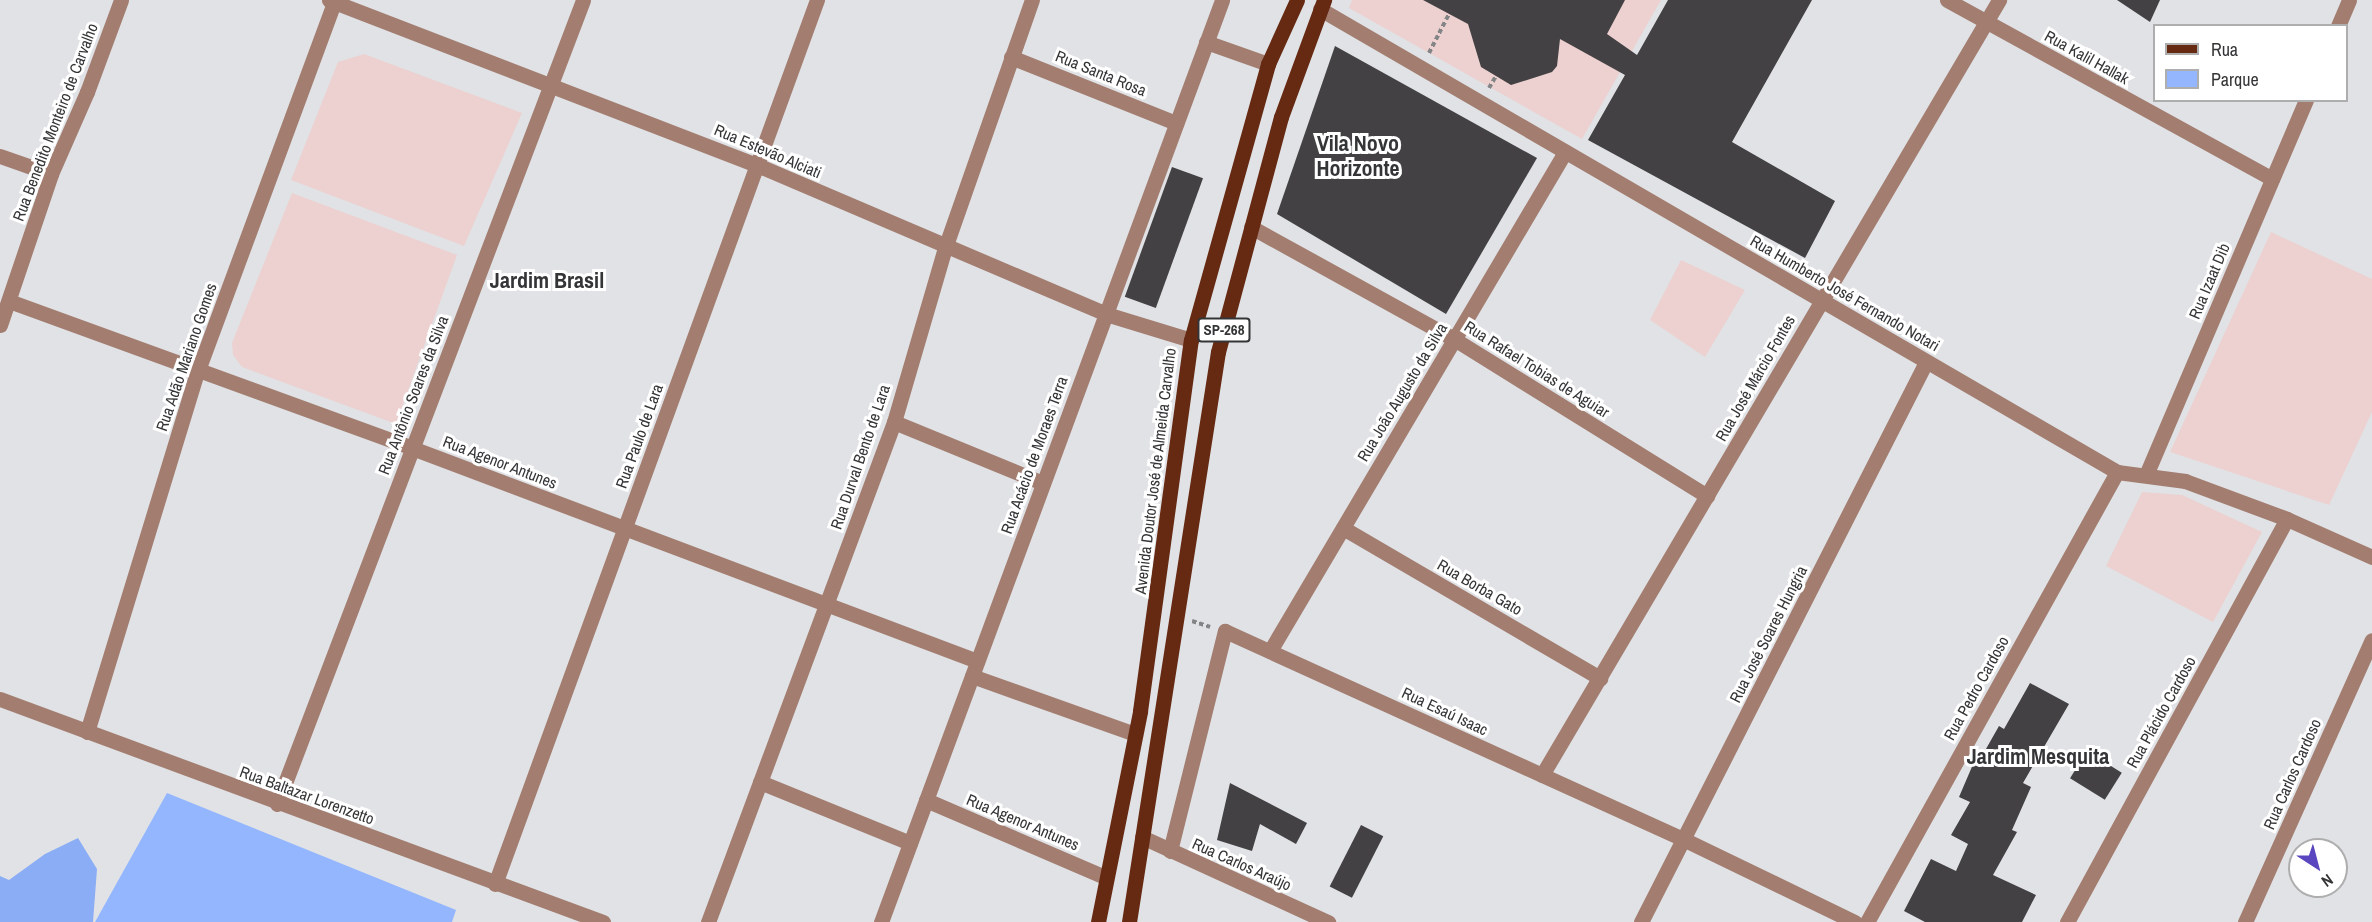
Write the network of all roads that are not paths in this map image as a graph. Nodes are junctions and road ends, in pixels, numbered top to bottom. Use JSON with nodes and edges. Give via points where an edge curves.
{"nodes":[{"id":1,"x":121,"y":0,"type":"edge"},
{"id":2,"x":583,"y":0,"type":"edge"},
{"id":3,"x":817,"y":0,"type":"edge"},
{"id":4,"x":1032,"y":0,"type":"edge"},
{"id":5,"x":1222,"y":0,"type":"edge"},
{"id":6,"x":1297,"y":0,"type":"edge"},
{"id":7,"x":1947,"y":0,"type":"edge"},
{"id":8,"x":1999,"y":0,"type":"edge"},
{"id":9,"x":2349,"y":0,"type":"edge"},
{"id":10,"x":332,"y":1,"type":"edge"},
{"id":11,"x":1322,"y":5,"type":"edge"},
{"id":12,"x":1986,"y":22,"type":"junction"},
{"id":13,"x":2339,"y":24,"type":"edge"},
{"id":14,"x":1206,"y":42,"type":"junction"},
{"id":15,"x":1011,"y":57,"type":"junction"},
{"id":16,"x":1268,"y":64,"type":"junction"},
{"id":17,"x":551,"y":85,"type":"junction"},
{"id":18,"x":2305,"y":102,"type":"edge"},
{"id":19,"x":1176,"y":123,"type":"junction"},
{"id":20,"x":1565,"y":152,"type":"junction"},
{"id":21,"x":0,"y":156,"type":"edge"},
{"id":22,"x":757,"y":165,"type":"junction"},
{"id":23,"x":51,"y":174,"type":"junction"},
{"id":24,"x":2272,"y":179,"type":"junction"},
{"id":25,"x":1251,"y":227,"type":"junction"},
{"id":26,"x":945,"y":248,"type":"junction"},
{"id":27,"x":9,"y":301,"type":"junction"},
{"id":28,"x":1822,"y":301,"type":"junction"},
{"id":29,"x":1106,"y":314,"type":"junction"},
{"id":30,"x":0,"y":325,"type":"edge"},
{"id":31,"x":1454,"y":339,"type":"junction"},
{"id":32,"x":1191,"y":340,"type":"junction"},
{"id":33,"x":1926,"y":362,"type":"junction"},
{"id":34,"x":197,"y":373,"type":"junction"},
{"id":35,"x":894,"y":422,"type":"junction"},
{"id":36,"x":412,"y":448,"type":"junction"},
{"id":37,"x":2117,"y":472,"type":"junction"},
{"id":38,"x":2146,"y":475,"type":"junction"},
{"id":39,"x":1043,"y":483,"type":"junction"},
{"id":40,"x":1707,"y":496,"type":"junction"},
{"id":41,"x":2287,"y":519,"type":"junction"},
{"id":42,"x":1343,"y":528,"type":"junction"},
{"id":43,"x":624,"y":529,"type":"junction"},
{"id":44,"x":2372,"y":557,"type":"edge"},
{"id":45,"x":825,"y":606,"type":"junction"},
{"id":46,"x":2372,"y":640,"type":"edge"},
{"id":47,"x":1270,"y":651,"type":"junction"},
{"id":48,"x":977,"y":661,"type":"junction"},
{"id":49,"x":972,"y":676,"type":"junction"},
{"id":50,"x":1600,"y":678,"type":"junction"},
{"id":51,"x":0,"y":699,"type":"edge"},
{"id":52,"x":87,"y":732,"type":"junction"},
{"id":53,"x":1135,"y":734,"type":"junction"},
{"id":54,"x":1542,"y":775,"type":"junction"},
{"id":55,"x":760,"y":782,"type":"junction"},
{"id":56,"x":926,"y":800,"type":"junction"},
{"id":57,"x":277,"y":804,"type":"junction"},
{"id":58,"x":1142,"y":837,"type":"junction"},
{"id":59,"x":1683,"y":839,"type":"junction"},
{"id":60,"x":910,"y":843,"type":"junction"},
{"id":61,"x":1170,"y":851,"type":"junction"},
{"id":62,"x":1106,"y":877,"type":"junction"},
{"id":63,"x":495,"y":884,"type":"junction"},
{"id":64,"x":603,"y":922,"type":"edge"},
{"id":65,"x":708,"y":922,"type":"edge"},
{"id":66,"x":881,"y":922,"type":"edge"},
{"id":67,"x":1098,"y":922,"type":"edge"},
{"id":68,"x":1129,"y":922,"type":"edge"},
{"id":69,"x":1328,"y":922,"type":"edge"},
{"id":70,"x":1641,"y":922,"type":"edge"},
{"id":71,"x":1855,"y":922,"type":"edge"},
{"id":72,"x":1867,"y":922,"type":"edge"},
{"id":73,"x":2067,"y":922,"type":"edge"},
{"id":74,"x":2245,"y":922,"type":"edge"}],
"edges":[{"from":1,"to":23,"type":"street","name":"Rua Benedito Monteiro de Carvalho"},
{"from":2,"to":17,"type":"street","name":"Rua Antônio Soares da Silva"},
{"from":3,"to":22,"type":"street","name":"Rua Paulo de Lara"},
{"from":4,"to":15,"type":"street","name":"Rua Durval Bento de Lara"},
{"from":5,"to":14,"type":"street","name":"Rua Acácio de Moraes Terra"},
{"from":6,"to":16,"type":"main road","name":"Avenida Doutor José de Almeida Carvalho","number":"SP-268"},
{"from":7,"to":12,"type":"street","name":"Rua Kalil Hallak"},
{"from":8,"to":12,"type":"street","name":"Rua José Márcio Fontes"},
{"from":9,"to":13,"type":"street"},
{"from":10,"to":17,"type":"street","name":"Rua Estevão Alciati"},
{"from":10,"to":34,"type":"street","name":"Rua Adão Mariano Gomes"},
{"from":11,"to":20,"type":"street","name":"Rua Humberto José Fernando Notari"},
{"from":11,"to":25,"type":"main road","number":"SP-268","via":[[1281,117]]},
{"from":12,"to":24,"type":"street","name":"Rua Kalil Hallak"},
{"from":12,"to":28,"type":"street","name":"Rua José Márcio Fontes"},
{"from":14,"to":16,"type":"street"},
{"from":14,"to":19,"type":"street","name":"Rua Acácio de Moraes Terra"},
{"from":15,"to":19,"type":"street","name":"Rua Santa Rosa"},
{"from":15,"to":26,"type":"street","name":"Rua Durval Bento de Lara"},
{"from":16,"to":32,"type":"main road","name":"Avenida Doutor José de Almeida Carvalho","number":"SP-268"},
{"from":17,"to":22,"type":"street","name":"Rua Estevão Alciati"},
{"from":17,"to":36,"type":"street","name":"Rua Antônio Soares da Silva"},
{"from":18,"to":24,"type":"street","name":"Rua Izaat Dib"},
{"from":19,"to":29,"type":"street","name":"Rua Acácio de Moraes Terra"},
{"from":20,"to":28,"type":"street","name":"Rua Humberto José Fernando Notari"},
{"from":20,"to":31,"type":"street","name":"Rua João Augusto da Silva"},
{"from":21,"to":23,"type":"street"},
{"from":22,"to":26,"type":"street","name":"Rua Estevão Alciati"},
{"from":22,"to":43,"type":"street","name":"Rua Paulo de Lara"},
{"from":23,"to":27,"type":"street","name":"Rua Benedito Monteiro de Carvalho"},
{"from":24,"to":38,"type":"street","name":"Rua Izaat Dib"},
{"from":25,"to":31,"type":"street","name":"Rua Rafael Tobias de Aguiar"},
{"from":25,"to":58,"type":"main road","number":"SP-268","via":[[1218,352]]},
{"from":26,"to":29,"type":"street","name":"Rua Estevão Alciati"},
{"from":26,"to":35,"type":"street","name":"Rua Durval Bento de Lara"},
{"from":27,"to":30,"type":"street","name":"Rua Benedito Monteiro de Carvalho"},
{"from":27,"to":34,"type":"street","name":"Rua Agenor Antunes"},
{"from":28,"to":33,"type":"street","name":"Rua Humberto José Fernando Notari"},
{"from":28,"to":40,"type":"street","name":"Rua José Márcio Fontes"},
{"from":29,"to":32,"type":"street","name":"Rua Estevão Alciati"},
{"from":29,"to":39,"type":"street","name":"Rua Acácio de Moraes Terra"},
{"from":31,"to":40,"type":"street","name":"Rua Rafael Tobias de Aguiar"},
{"from":31,"to":42,"type":"street","name":"Rua João Augusto da Silva"},
{"from":32,"to":53,"type":"main road","name":"Avenida Doutor José de Almeida Carvalho","number":"SP-268","via":[[1164,558]]},
{"from":33,"to":37,"type":"street","name":"Rua Humberto José Fernando Notari"},
{"from":33,"to":59,"type":"street","name":"Rua José Soares Hungria"},
{"from":34,"to":36,"type":"street","name":"Rua Agenor Antunes"},
{"from":34,"to":52,"type":"street","name":"Rua Adão Mariano Gomes"},
{"from":35,"to":39,"type":"street"},
{"from":35,"to":45,"type":"street","name":"Rua Durval Bento de Lara"},
{"from":36,"to":43,"type":"street","name":"Rua Agenor Antunes"},
{"from":36,"to":57,"type":"street","name":"Rua Antônio Soares da Silva"},
{"from":37,"to":38,"type":"street","name":"Rua Humberto José Fernando Notari"},
{"from":37,"to":72,"type":"street","name":"Rua Pedro Cardoso"},
{"from":38,"to":41,"type":"street","name":"Rua Humberto José Fernando Notari","via":[[2185,481]]},
{"from":39,"to":48,"type":"street","name":"Rua Acácio de Moraes Terra"},
{"from":40,"to":50,"type":"street","name":"Rua José Márcio Fontes"},
{"from":41,"to":44,"type":"street","name":"Rua Humberto José Fernando Notari"},
{"from":41,"to":73,"type":"street","name":"Rua Plácido Cardoso"},
{"from":42,"to":47,"type":"street","name":"Rua João Augusto da Silva"},
{"from":42,"to":50,"type":"street","name":"Rua Borba Gato"},
{"from":43,"to":45,"type":"street","name":"Rua Agenor Antunes"},
{"from":43,"to":63,"type":"street","name":"Rua Paulo de Lara"},
{"from":45,"to":48,"type":"street","name":"Rua Agenor Antunes"},
{"from":45,"to":55,"type":"street","name":"Rua Durval Bento de Lara"},
{"from":46,"to":74,"type":"street","name":"Rua Carlos Cardoso"},
{"from":47,"to":54,"type":"street","name":"Rua Esaú Isaac"},
{"from":47,"to":61,"type":"street","name":"Rua Esaú Isaac","via":[[1225,631]]},
{"from":48,"to":49,"type":"street","name":"Rua Acácio de Moraes Terra"},
{"from":49,"to":53,"type":"street"},
{"from":49,"to":56,"type":"street","name":"Rua Acácio de Moraes Terra"},
{"from":50,"to":54,"type":"street","name":"Rua José Márcio Fontes"},
{"from":51,"to":52,"type":"street","name":"Rua Baltazar Lorenzetto"},
{"from":52,"to":57,"type":"street","name":"Rua Baltazar Lorenzetto"},
{"from":53,"to":62,"type":"main road","name":"Avenida Doutor José de Almeida Carvalho","number":"SP-268"},
{"from":54,"to":59,"type":"street","name":"Rua Esaú Isaac"},
{"from":55,"to":60,"type":"street"},
{"from":55,"to":65,"type":"street","name":"Rua Durval Bento de Lara"},
{"from":56,"to":60,"type":"street","name":"Rua Acácio de Moraes Terra"},
{"from":56,"to":62,"type":"street","name":"Rua Agenor Antunes"},
{"from":57,"to":63,"type":"street","name":"Rua Baltazar Lorenzetto"},
{"from":58,"to":61,"type":"street","name":"Rua Carlos Araújo"},
{"from":58,"to":68,"type":"main road","number":"SP-268"},
{"from":59,"to":70,"type":"street","name":"Rua José Soares Hungria"},
{"from":59,"to":71,"type":"street","name":"Rua Esaú Isaac"},
{"from":60,"to":66,"type":"street","name":"Rua Acácio de Moraes Terra"},
{"from":61,"to":69,"type":"street","name":"Rua Carlos Araújo"},
{"from":62,"to":67,"type":"main road","name":"Avenida Doutor José de Almeida Carvalho","number":"SP-268"},
{"from":63,"to":64,"type":"street","name":"Rua Baltazar Lorenzetto"}]}
